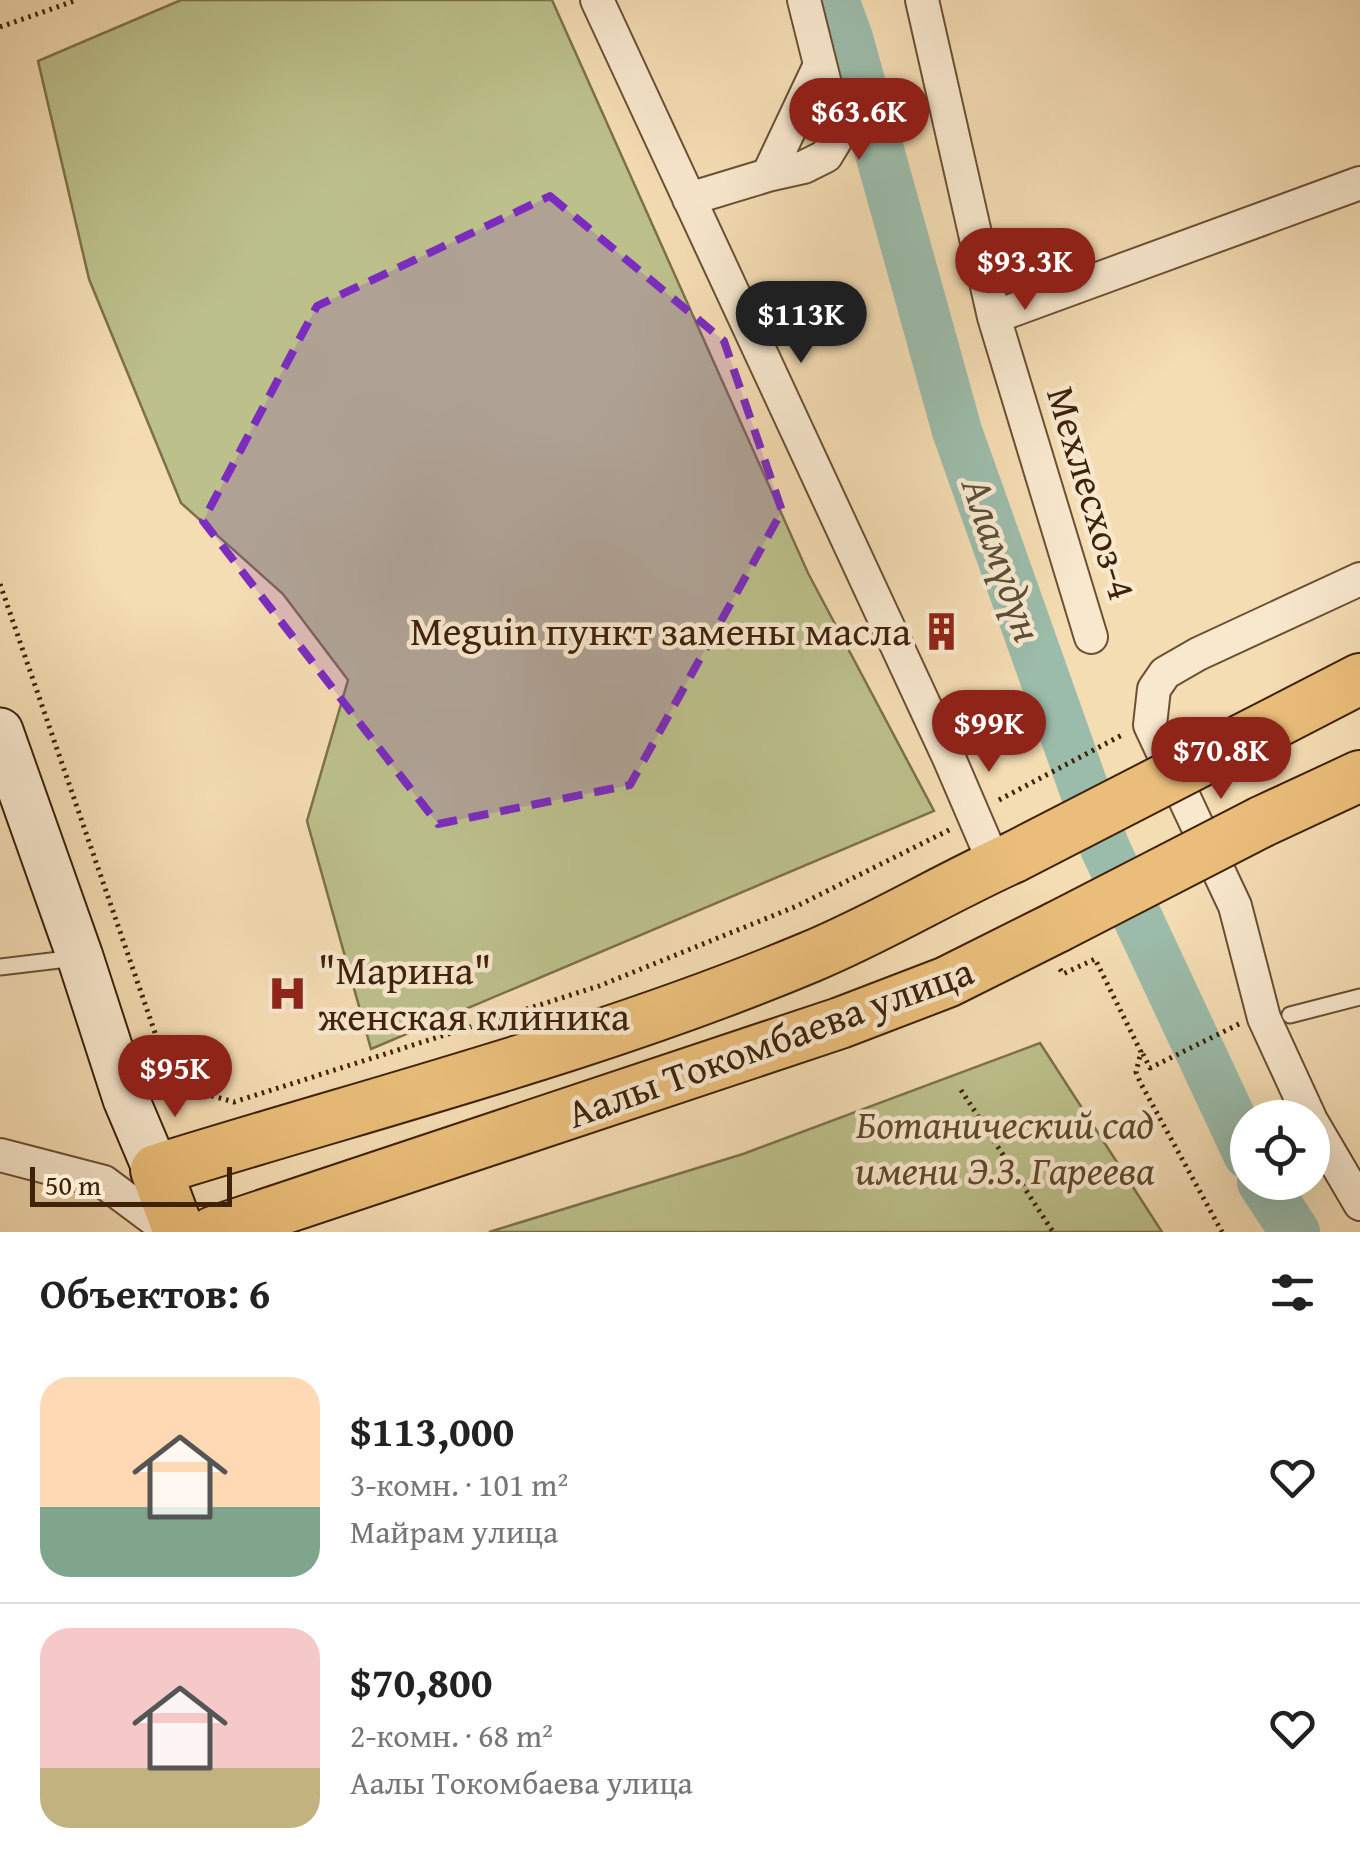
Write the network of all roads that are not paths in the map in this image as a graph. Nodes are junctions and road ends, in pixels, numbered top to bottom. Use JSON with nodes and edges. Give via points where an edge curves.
{"nodes":[{"id":1,"x":597,"y":0,"type":"edge"},
{"id":2,"x":804,"y":0,"type":"edge"},
{"id":3,"x":922,"y":0,"type":"edge"},
{"id":4,"x":819,"y":67,"type":"junction"},
{"id":5,"x":768,"y":175,"type":"junction"},
{"id":6,"x":1360,"y":183,"type":"edge"},
{"id":7,"x":690,"y":199,"type":"junction"},
{"id":8,"x":994,"y":317,"type":"junction"},
{"id":9,"x":1360,"y":579,"type":"edge"},
{"id":10,"x":1091,"y":637,"type":"dead end"},
{"id":11,"x":1360,"y":679,"type":"edge"},
{"id":12,"x":0,"y":731,"type":"edge"},
{"id":13,"x":1360,"y":776,"type":"edge"},
{"id":14,"x":1004,"y":861,"type":"junction"},
{"id":15,"x":80,"y":957,"type":"junction"},
{"id":16,"x":0,"y":968,"type":"edge"},
{"id":17,"x":1360,"y":997,"type":"edge"},
{"id":18,"x":1290,"y":1015,"type":"dead end"},
{"id":19,"x":1299,"y":1100,"type":"edge"},
{"id":20,"x":1330,"y":1153,"type":"edge"},
{"id":21,"x":0,"y":1155,"type":"edge"},
{"id":22,"x":156,"y":1170,"type":"junction"},
{"id":23,"x":104,"y":1182,"type":"junction"},
{"id":24,"x":1360,"y":1204,"type":"edge"},
{"id":25,"x":170,"y":1232,"type":"edge"},
{"id":26,"x":179,"y":1232,"type":"edge"},
{"id":27,"x":213,"y":1232,"type":"edge"}],
"edges":[{"from":1,"to":7,"type":"street"},
{"from":2,"to":4,"type":"street"},
{"from":3,"to":8,"type":"street","name":"Мехлесхоз-4"},
{"from":4,"to":5,"type":"street"},
{"from":4,"to":5,"type":"street","via":[[838,136],[826,156]]},
{"from":5,"to":7,"type":"street"},
{"from":6,"to":8,"type":"street"},
{"from":7,"to":14,"type":"street","via":[[972,815]]},
{"from":8,"to":10,"type":"street","name":"Мехлесхоз-4"},
{"from":9,"to":19,"type":"street","via":[[1198,654],[1165,673],[1154,689],[1150,726],[1235,906],[1264,1018]]},
{"from":11,"to":14,"type":"main road","name":"Аалы Токомбаева улица","bridge":true},
{"from":12,"to":15,"type":"main road"},
{"from":13,"to":27,"type":"main road","name":"Аалы Токомбаева улица","bridge":true,"via":[[1261,822],[1060,951],[948,982]]},
{"from":14,"to":22,"type":"main road","name":"Аалы Токомбаева улица","via":[[812,956],[708,996],[568,1046]]},
{"from":15,"to":16,"type":"lane"},
{"from":15,"to":22,"type":"main road"},
{"from":17,"to":18,"type":"lane"},
{"from":20,"to":24,"type":"street"},
{"from":21,"to":23,"type":"street"},
{"from":22,"to":23,"type":"street"},
{"from":22,"to":26,"type":"main road"},
{"from":23,"to":25,"type":"street"}]}
